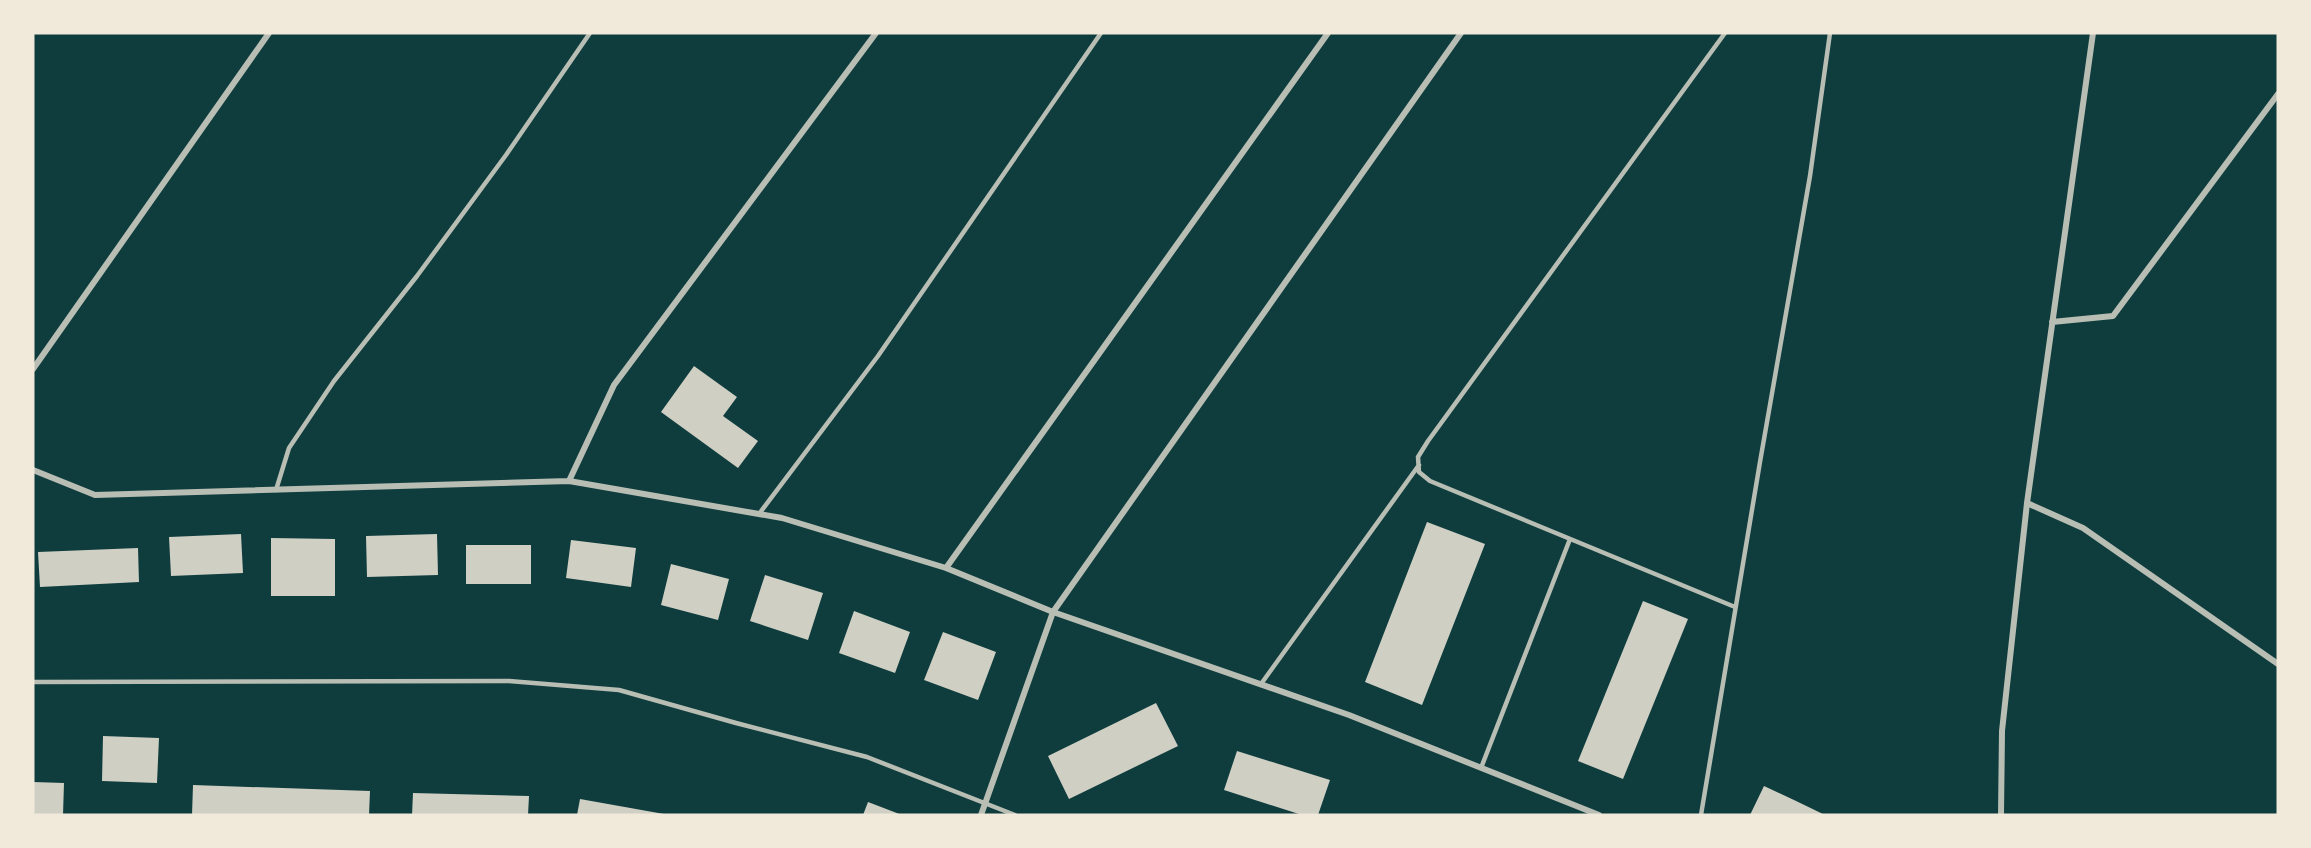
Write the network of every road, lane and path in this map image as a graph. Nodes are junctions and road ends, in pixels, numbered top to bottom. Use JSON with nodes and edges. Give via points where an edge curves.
{"nodes":[{"id":1,"x":269,"y":33,"type":"edge"},
{"id":2,"x":590,"y":33,"type":"edge"},
{"id":3,"x":876,"y":33,"type":"edge"},
{"id":4,"x":1101,"y":33,"type":"edge"},
{"id":5,"x":1328,"y":33,"type":"edge"},
{"id":6,"x":1461,"y":33,"type":"edge"},
{"id":7,"x":1725,"y":33,"type":"edge"},
{"id":8,"x":1830,"y":33,"type":"edge"},
{"id":9,"x":2093,"y":33,"type":"edge"},
{"id":10,"x":2278,"y":93,"type":"edge"},
{"id":11,"x":2052,"y":322,"type":"junction"},
{"id":12,"x":33,"y":369,"type":"edge"},
{"id":13,"x":1419,"y":465,"type":"junction"},
{"id":14,"x":33,"y":470,"type":"edge"},
{"id":15,"x":569,"y":481,"type":"junction"},
{"id":16,"x":276,"y":490,"type":"junction"},
{"id":17,"x":2027,"y":503,"type":"junction"},
{"id":18,"x":759,"y":514,"type":"junction"},
{"id":19,"x":1570,"y":539,"type":"junction"},
{"id":20,"x":946,"y":568,"type":"junction"},
{"id":21,"x":1736,"y":607,"type":"junction"},
{"id":22,"x":1053,"y":612,"type":"junction"},
{"id":23,"x":2278,"y":664,"type":"edge"},
{"id":24,"x":33,"y":682,"type":"edge"},
{"id":25,"x":1261,"y":684,"type":"junction"},
{"id":26,"x":1481,"y":768,"type":"junction"},
{"id":27,"x":985,"y":804,"type":"junction"},
{"id":28,"x":981,"y":815,"type":"edge"},
{"id":29,"x":1015,"y":815,"type":"edge"},
{"id":30,"x":1599,"y":815,"type":"edge"},
{"id":31,"x":1701,"y":815,"type":"edge"},
{"id":32,"x":2001,"y":815,"type":"edge"}],
"edges":[{"from":1,"to":12,"type":"street"},
{"from":2,"to":16,"type":"lane","via":[[506,155],[315,410],[289,448]]},
{"from":3,"to":15,"type":"street","via":[[614,385]]},
{"from":4,"to":18,"type":"lane","via":[[878,356]]},
{"from":5,"to":20,"type":"street"},
{"from":6,"to":22,"type":"street"},
{"from":7,"to":13,"type":"lane","via":[[1428,441],[1418,457]]},
{"from":8,"to":21,"type":"lane","via":[[1810,176]]},
{"from":9,"to":11,"type":"street"},
{"from":10,"to":11,"type":"street","via":[[2113,316]]},
{"from":11,"to":17,"type":"street"},
{"from":13,"to":19,"type":"lane","via":[[1419,472],[1430,481]]},
{"from":13,"to":25,"type":"lane"},
{"from":14,"to":16,"type":"street","via":[[95,495]]},
{"from":15,"to":16,"type":"street"},
{"from":15,"to":18,"type":"street"},
{"from":17,"to":23,"type":"street","via":[[2084,528]]},
{"from":17,"to":32,"type":"street","via":[[2002,730]]},
{"from":18,"to":20,"type":"street"},
{"from":19,"to":21,"type":"lane"},
{"from":19,"to":26,"type":"lane"},
{"from":20,"to":22,"type":"street"},
{"from":21,"to":31,"type":"lane"},
{"from":22,"to":25,"type":"street"},
{"from":22,"to":27,"type":"street"},
{"from":24,"to":27,"type":"lane","via":[[509,681],[619,690],[867,757]]},
{"from":25,"to":26,"type":"street"},
{"from":26,"to":30,"type":"street"},
{"from":27,"to":28,"type":"street"},
{"from":27,"to":29,"type":"lane"}]}
